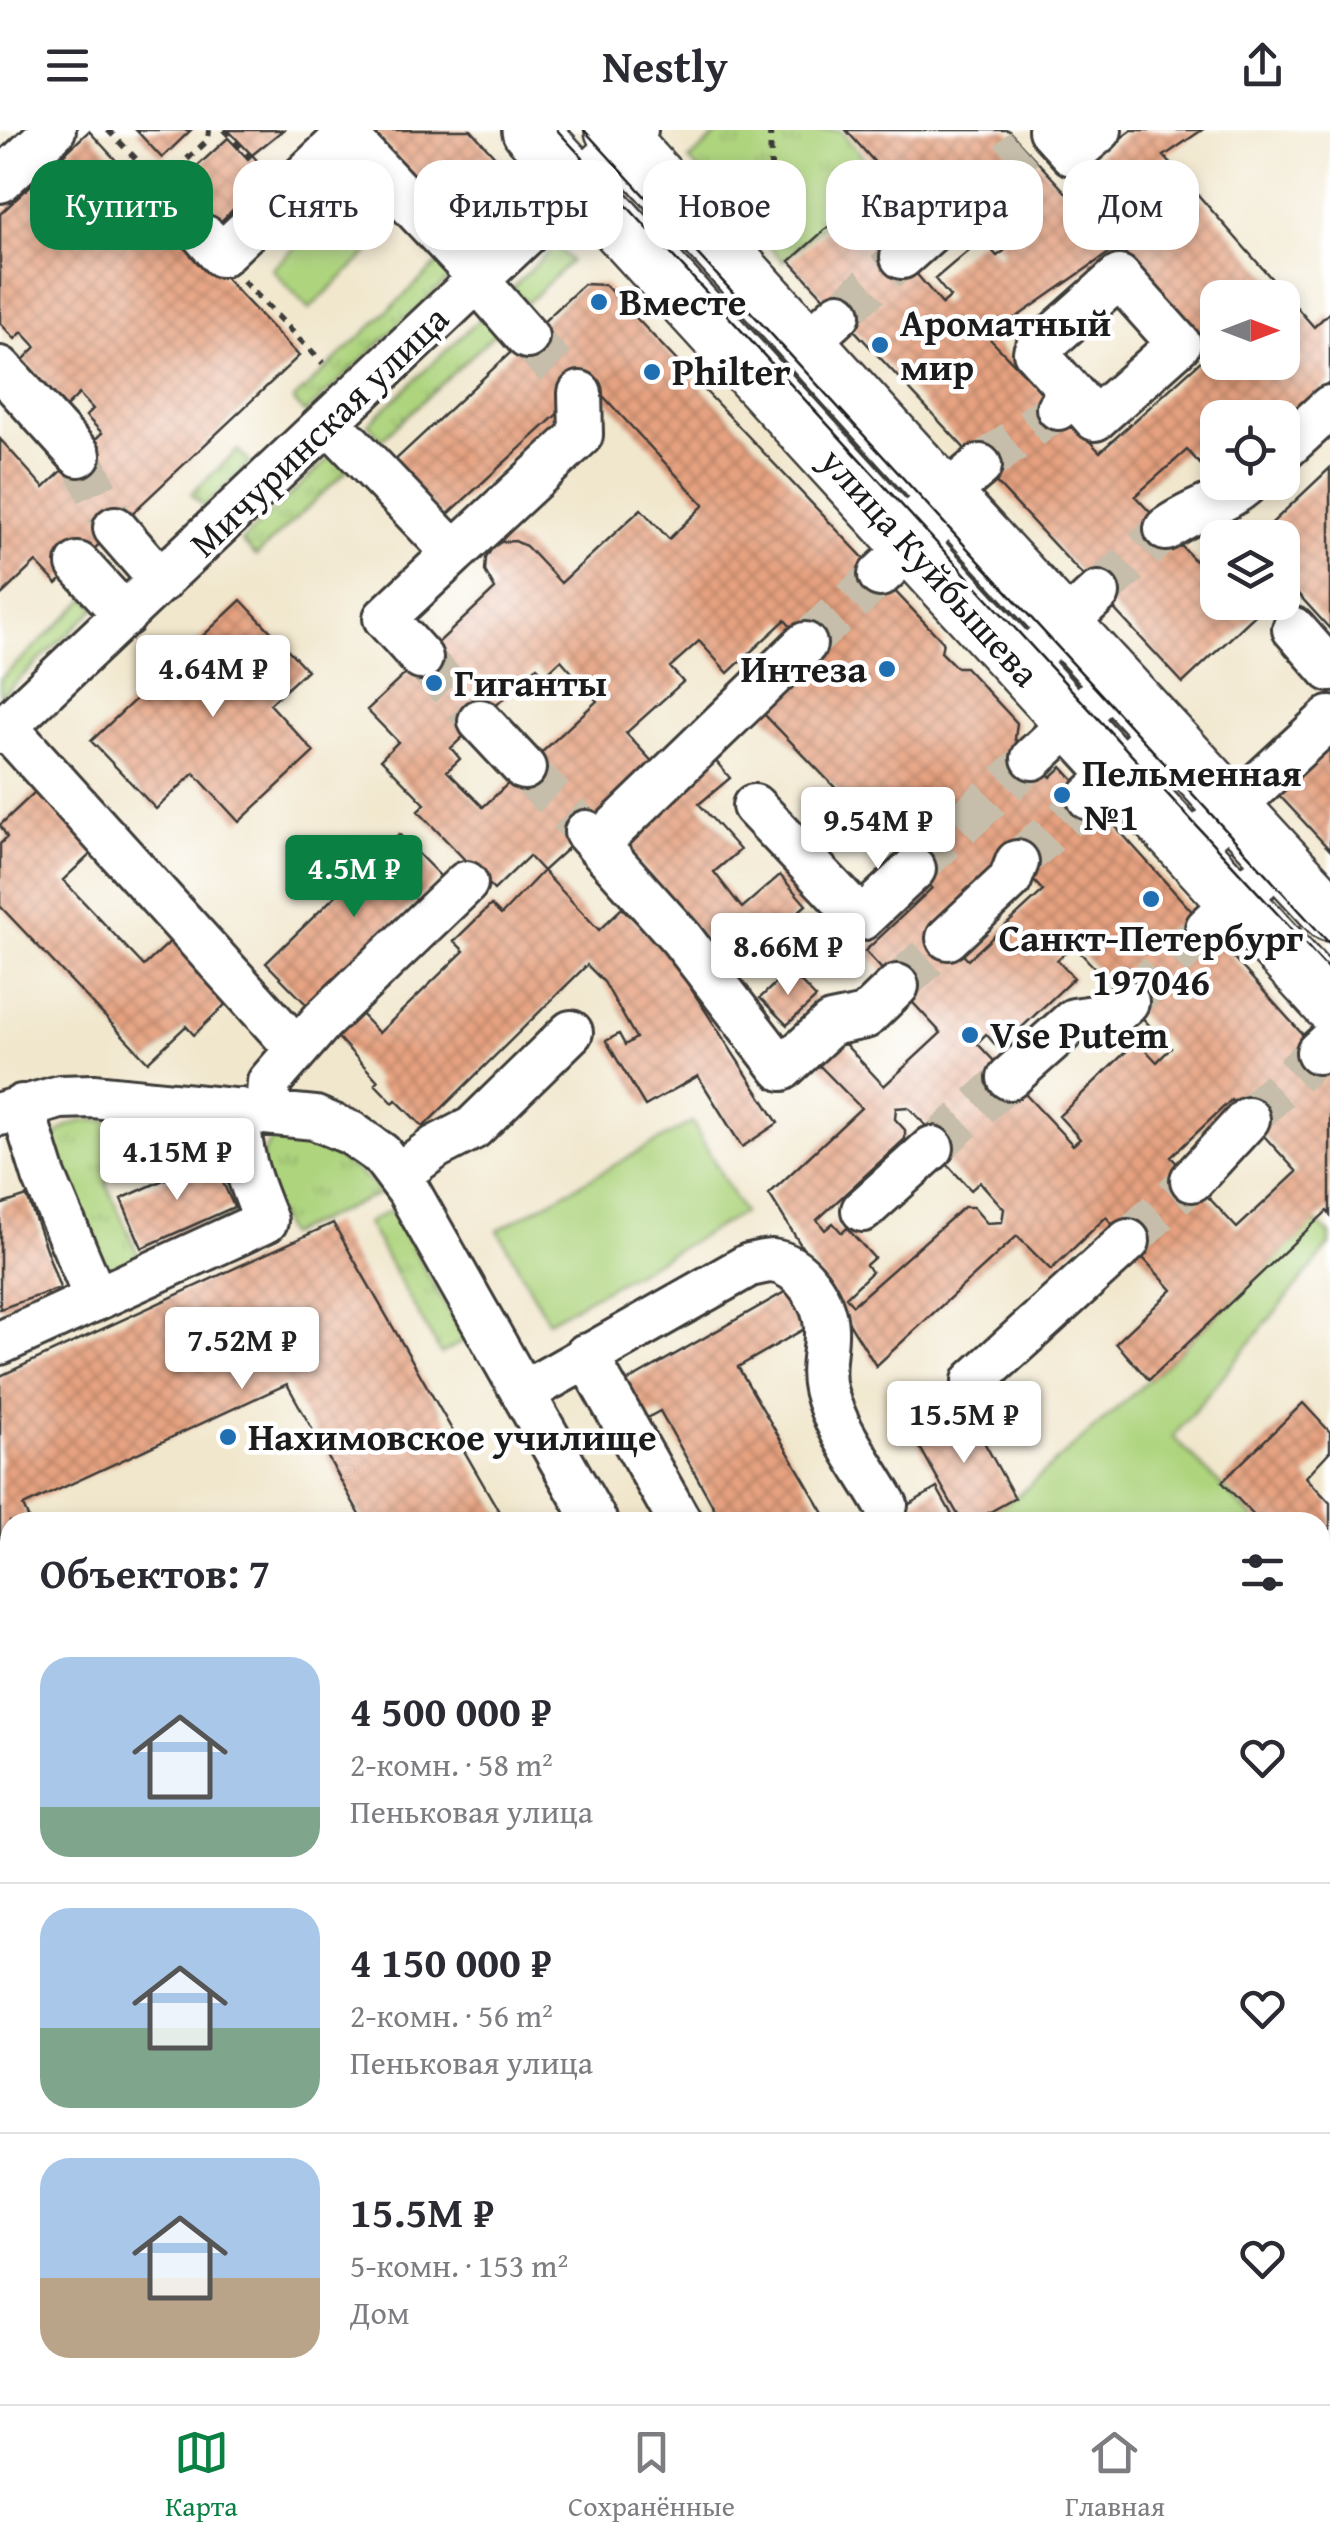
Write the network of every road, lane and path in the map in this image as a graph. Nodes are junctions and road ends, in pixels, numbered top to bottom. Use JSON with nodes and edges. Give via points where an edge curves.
{"nodes":[{"id":1,"x":54,"y":130,"type":"edge"},
{"id":2,"x":108,"y":130,"type":"edge"},
{"id":3,"x":209,"y":130,"type":"edge"},
{"id":4,"x":224,"y":130,"type":"edge"},
{"id":5,"x":530,"y":130,"type":"edge"},
{"id":6,"x":770,"y":130,"type":"edge"},
{"id":7,"x":1100,"y":130,"type":"edge"},
{"id":8,"x":624,"y":134,"type":"edge"},
{"id":9,"x":1039,"y":136,"type":"edge"},
{"id":10,"x":250,"y":157,"type":"dead end"},
{"id":11,"x":557,"y":160,"type":"edge"},
{"id":12,"x":600,"y":160,"type":"edge"},
{"id":13,"x":771,"y":160,"type":"edge"},
{"id":14,"x":0,"y":181,"type":"edge"},
{"id":15,"x":623,"y":236,"type":"edge"},
{"id":16,"x":213,"y":246,"type":"joint"},
{"id":17,"x":509,"y":250,"type":"edge"},
{"id":18,"x":910,"y":250,"type":"edge"},
{"id":19,"x":902,"y":257,"type":"tunnel mouth"},
{"id":20,"x":479,"y":279,"type":"junction"},
{"id":21,"x":527,"y":337,"type":"tunnel mouth"},
{"id":22,"x":322,"y":362,"type":"dead end"},
{"id":23,"x":0,"y":368,"type":"edge"},
{"id":24,"x":580,"y":393,"type":"dead end"},
{"id":25,"x":1330,"y":407,"type":"edge"},
{"id":26,"x":329,"y":422,"type":"junction"},
{"id":27,"x":1300,"y":434,"type":"edge"},
{"id":28,"x":79,"y":456,"type":"tunnel mouth"},
{"id":29,"x":959,"y":489,"type":"junction"},
{"id":30,"x":1222,"y":500,"type":"edge"},
{"id":31,"x":115,"y":528,"type":"tunnel mouth"},
{"id":32,"x":1166,"y":529,"type":"tunnel mouth"},
{"id":33,"x":897,"y":552,"type":"junction"},
{"id":34,"x":454,"y":553,"type":"junction"},
{"id":35,"x":83,"y":576,"type":"dead end"},
{"id":36,"x":162,"y":581,"type":"junction"},
{"id":37,"x":1081,"y":609,"type":"junction"},
{"id":38,"x":125,"y":615,"type":"junction"},
{"id":39,"x":1294,"y":629,"type":"dead end"},
{"id":40,"x":806,"y":644,"type":"tunnel mouth"},
{"id":41,"x":422,"y":658,"type":"tunnel mouth"},
{"id":42,"x":1020,"y":666,"type":"junction"},
{"id":43,"x":1330,"y":670,"type":"edge"},
{"id":44,"x":1116,"y":680,"type":"junction"},
{"id":45,"x":1330,"y":718,"type":"edge"},
{"id":46,"x":480,"y":721,"type":"tunnel mouth"},
{"id":47,"x":3,"y":729,"type":"edge"},
{"id":48,"x":1162,"y":731,"type":"junction"},
{"id":49,"x":1052,"y":740,"type":"junction"},
{"id":50,"x":524,"y":768,"type":"tunnel mouth"},
{"id":51,"x":1103,"y":785,"type":"junction"},
{"id":52,"x":754,"y":806,"type":"dead end"},
{"id":53,"x":1232,"y":807,"type":"junction"},
{"id":54,"x":1188,"y":849,"type":"junction"},
{"id":55,"x":1281,"y":859,"type":"junction"},
{"id":56,"x":1017,"y":862,"type":"tunnel mouth"},
{"id":57,"x":914,"y":869,"type":"tunnel mouth"},
{"id":58,"x":466,"y":883,"type":"dead end"},
{"id":59,"x":1330,"y":913,"type":"edge"},
{"id":60,"x":1221,"y":915,"type":"junction"},
{"id":61,"x":948,"y":938,"type":"tunnel mouth"},
{"id":62,"x":897,"y":986,"type":"tunnel mouth"},
{"id":63,"x":1127,"y":1002,"type":"tunnel mouth"},
{"id":64,"x":571,"y":1032,"type":"dead end"},
{"id":65,"x":1326,"y":1032,"type":"edge"},
{"id":66,"x":298,"y":1049,"type":"junction"},
{"id":67,"x":1009,"y":1078,"type":"tunnel mouth"},
{"id":68,"x":11,"y":1110,"type":"edge"},
{"id":69,"x":254,"y":1111,"type":"junction"},
{"id":70,"x":1248,"y":1119,"type":"tunnel mouth"},
{"id":71,"x":932,"y":1148,"type":"tunnel mouth"},
{"id":72,"x":398,"y":1176,"type":"junction"},
{"id":73,"x":1192,"y":1180,"type":"tunnel mouth"},
{"id":74,"x":863,"y":1210,"type":"dead end"},
{"id":75,"x":1128,"y":1241,"type":"tunnel mouth"},
{"id":76,"x":96,"y":1299,"type":"junction"},
{"id":77,"x":0,"y":1343,"type":"edge"},
{"id":78,"x":586,"y":1356,"type":"junction"},
{"id":79,"x":974,"y":1381,"type":"dead end"},
{"id":80,"x":523,"y":1393,"type":"junction"},
{"id":81,"x":886,"y":1505,"type":"dead end"},
{"id":82,"x":590,"y":1512,"type":"edge"},
{"id":83,"x":674,"y":1512,"type":"edge"}],
"edges":[{"from":1,"to":14,"type":"street"},
{"from":2,"to":3,"type":"path","via":[[160,184],[208,140]]},
{"from":4,"to":10,"type":"path"},
{"from":5,"to":11,"type":"main road","name":"улица Куйбышева"},
{"from":6,"to":13,"type":"path"},
{"from":7,"to":9,"type":"street","via":[[1072,154]]},
{"from":8,"to":12,"type":"street","name":"Мичуринская улица"},
{"from":8,"to":29,"type":"main road","name":"улица Куйбышева","via":[[823,329]]},
{"from":15,"to":33,"type":"main road","name":"улица Куйбышева"},
{"from":16,"to":20,"type":"street","via":[[346,136]]},
{"from":16,"to":22,"type":"path"},
{"from":17,"to":20,"type":"street","name":"Мичуринская улица"},
{"from":18,"to":19,"type":"street"},
{"from":20,"to":21,"type":"street"},
{"from":20,"to":26,"type":"street","name":"Мичуринская улица"},
{"from":23,"to":28,"type":"street"},
{"from":24,"to":34,"type":"street","via":[[582,435]]},
{"from":25,"to":27,"type":"street"},
{"from":26,"to":34,"type":"street"},
{"from":26,"to":36,"type":"street","name":"Мичуринская улица"},
{"from":29,"to":33,"type":"street"},
{"from":29,"to":37,"type":"main road","name":"улица Куйбышева"},
{"from":30,"to":32,"type":"street"},
{"from":31,"to":36,"type":"street"},
{"from":33,"to":42,"type":"main road","name":"улица Куйбышева"},
{"from":34,"to":41,"type":"street","via":[[385,618]]},
{"from":35,"to":38,"type":"street"},
{"from":36,"to":38,"type":"street","name":"Мичуринская улица"},
{"from":37,"to":42,"type":"street"},
{"from":37,"to":44,"type":"main road","name":"улица Куйбышева"},
{"from":38,"to":47,"type":"street","name":"Мичуринская улица"},
{"from":39,"to":43,"type":"street"},
{"from":40,"to":62,"type":"street","via":[[591,839],[681,938],[782,1069],[831,1024],[865,1017]]},
{"from":42,"to":49,"type":"main road","name":"улица Куйбышева"},
{"from":44,"to":48,"type":"main road","name":"улица Куйбышева"},
{"from":44,"to":49,"type":"street"},
{"from":45,"to":53,"type":"street"},
{"from":46,"to":50,"type":"street"},
{"from":47,"to":66,"type":"street"},
{"from":48,"to":51,"type":"street"},
{"from":48,"to":53,"type":"main road","name":"улица Куйбышева"},
{"from":49,"to":51,"type":"main road","name":"улица Куйбышева"},
{"from":51,"to":54,"type":"main road","name":"улица Куйбышева"},
{"from":52,"to":57,"type":"street","via":[[860,919]]},
{"from":53,"to":54,"type":"street"},
{"from":53,"to":55,"type":"main road","name":"улица Куйбышева"},
{"from":54,"to":60,"type":"main road","name":"улица Куйбышева"},
{"from":55,"to":59,"type":"main road","name":"улица Куйбышева"},
{"from":55,"to":60,"type":"street"},
{"from":56,"to":61,"type":"street","via":[[1010,880]]},
{"from":58,"to":66,"type":"street"},
{"from":60,"to":65,"type":"main road","name":"улица Куйбышева"},
{"from":63,"to":67,"type":"street","via":[[1114,1014],[1074,1020]]},
{"from":64,"to":72,"type":"street","via":[[473,1128]]},
{"from":66,"to":69,"type":"street"},
{"from":68,"to":69,"type":"street","via":[[92,1096]]},
{"from":68,"to":76,"type":"street"},
{"from":69,"to":72,"type":"street","via":[[315,1118],[352,1133]]},
{"from":69,"to":76,"type":"street","via":[[238,1134],[266,1222]]},
{"from":70,"to":73,"type":"street"},
{"from":71,"to":74,"type":"street"},
{"from":72,"to":80,"type":"street"},
{"from":75,"to":79,"type":"street"},
{"from":76,"to":77,"type":"street"},
{"from":78,"to":80,"type":"street"},
{"from":78,"to":81,"type":"street","via":[[749,1265],[772,1261],[790,1267],[820,1303],[824,1387],[833,1412]]},
{"from":78,"to":83,"type":"street"},
{"from":80,"to":82,"type":"street"}]}
